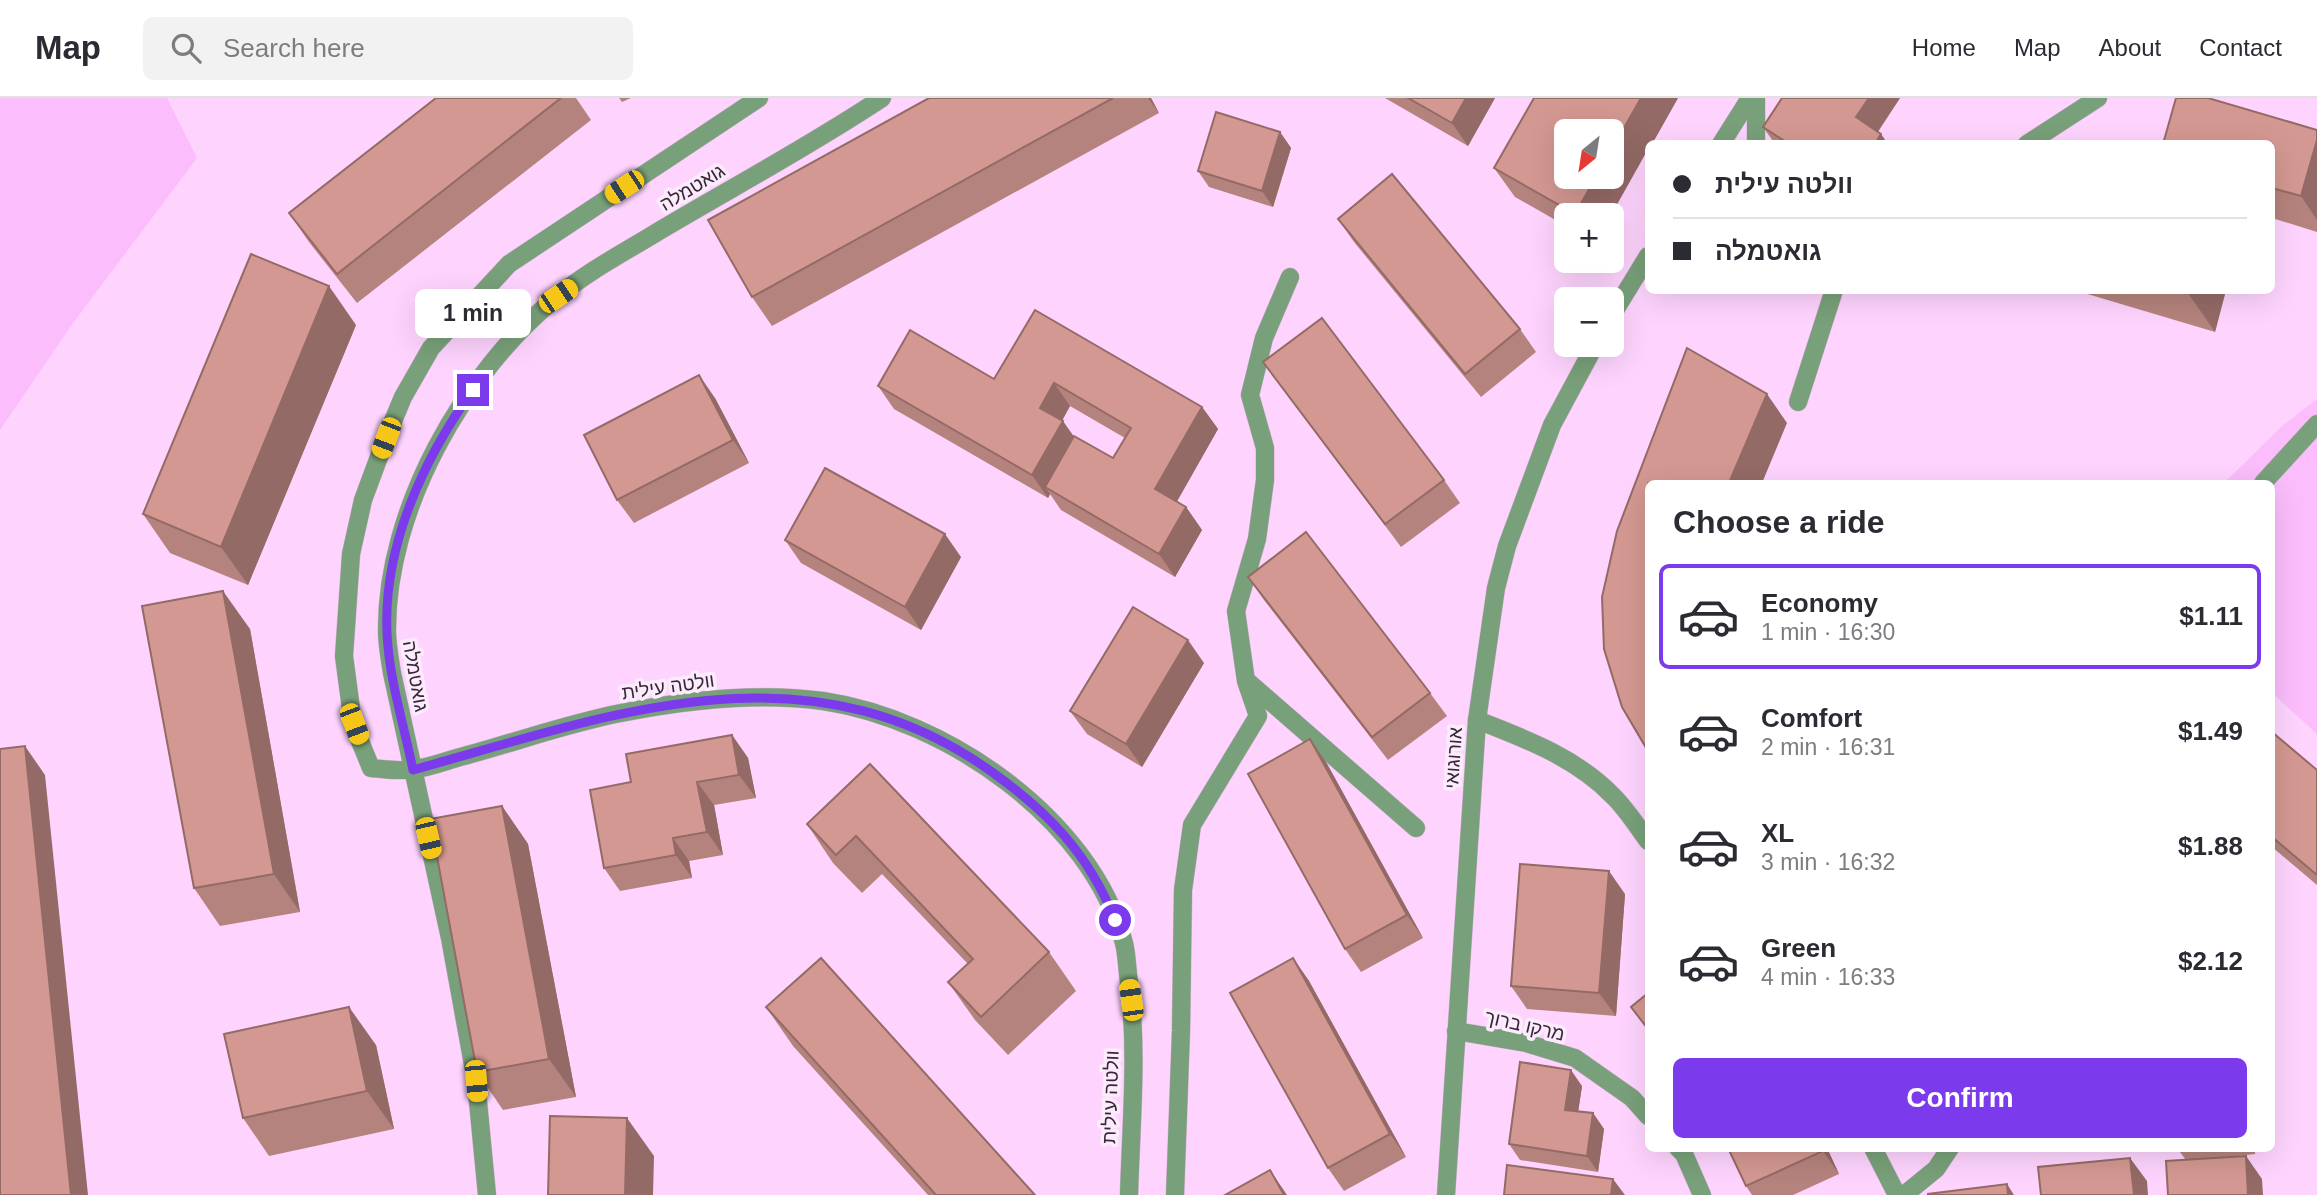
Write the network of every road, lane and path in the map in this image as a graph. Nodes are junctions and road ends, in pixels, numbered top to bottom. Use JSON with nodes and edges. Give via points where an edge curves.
{"nodes":[{"id":1,"x":759,"y":98,"type":"edge"},
{"id":2,"x":882,"y":98,"type":"edge"},
{"id":3,"x":1750,"y":98,"type":"edge"},
{"id":4,"x":1756,"y":98,"type":"edge"},
{"id":5,"x":2098,"y":98,"type":"edge"},
{"id":6,"x":1724,"y":140,"type":"edge"},
{"id":7,"x":1756,"y":140,"type":"edge"},
{"id":8,"x":2032,"y":140,"type":"edge"},
{"id":9,"x":1642,"y":272,"type":"edge"},
{"id":10,"x":1290,"y":277,"type":"dead end"},
{"id":11,"x":1833,"y":294,"type":"edge"},
{"id":12,"x":1624,"y":298,"type":"edge"},
{"id":13,"x":1589,"y":357,"type":"edge"},
{"id":14,"x":1798,"y":402,"type":"dead end"},
{"id":15,"x":2317,"y":424,"type":"edge"},
{"id":16,"x":2266,"y":480,"type":"edge"},
{"id":17,"x":1246,"y":681,"type":"junction"},
{"id":18,"x":1477,"y":720,"type":"junction"},
{"id":19,"x":413,"y":770,"type":"junction"},
{"id":20,"x":1416,"y":828,"type":"dead end"},
{"id":21,"x":1645,"y":837,"type":"edge"},
{"id":22,"x":1456,"y":1031,"type":"junction"},
{"id":23,"x":1645,"y":1113,"type":"edge"},
{"id":24,"x":1682,"y":1152,"type":"edge"},
{"id":25,"x":1875,"y":1152,"type":"edge"},
{"id":26,"x":1947,"y":1152,"type":"edge"},
{"id":27,"x":487,"y":1195,"type":"edge"},
{"id":28,"x":1129,"y":1195,"type":"edge"},
{"id":29,"x":1175,"y":1195,"type":"edge"},
{"id":30,"x":1446,"y":1195,"type":"edge"},
{"id":31,"x":1702,"y":1195,"type":"edge"},
{"id":32,"x":1897,"y":1195,"type":"edge"},
{"id":33,"x":1904,"y":1195,"type":"edge"}],
"edges":[{"from":1,"to":19,"type":"street","name":"וולטה עילית","via":[[509,264],[432,348],[403,397],[363,500],[351,554],[344,656],[354,724],[370,768]]},
{"from":2,"to":19,"type":"street","name":"גואטמלה","via":[[558,296],[519,331],[451,420],[418,484],[391,580],[387,632],[391,673]]},
{"from":3,"to":6,"type":"street"},
{"from":4,"to":7,"type":"street"},
{"from":5,"to":8,"type":"street"},
{"from":9,"to":12,"type":"street"},
{"from":10,"to":17,"type":"street","via":[[1264,338],[1251,395],[1265,448],[1265,480],[1257,539],[1236,611]]},
{"from":11,"to":14,"type":"street"},
{"from":13,"to":18,"type":"street","name":"אורוגואי","via":[[1552,425],[1507,546],[1496,587]]},
{"from":15,"to":16,"type":"street"},
{"from":17,"to":20,"type":"street"},
{"from":17,"to":29,"type":"street","via":[[1258,716],[1192,825],[1183,890]]},
{"from":18,"to":21,"type":"street","via":[[1538,743],[1569,761],[1614,797]]},
{"from":18,"to":22,"type":"street","name":"אורוגואי"},
{"from":19,"to":27,"type":"street","name":"גואטמלה","via":[[476,1081]]},
{"from":19,"to":28,"type":"street","name":"וולטה עילית","via":[[620,713],[704,700],[767,698],[823,701],[877,714],[927,733],[977,762],[1025,796],[1072,843],[1106,897],[1124,943],[1134,1016]]},
{"from":22,"to":23,"type":"street","name":"מרקו ברוך","via":[[1575,1058],[1632,1098]]},
{"from":22,"to":30,"type":"street","name":"אורוגואי"},
{"from":24,"to":31,"type":"street"},
{"from":25,"to":32,"type":"street"},
{"from":26,"to":33,"type":"street","via":[[1936,1169]]}]}
